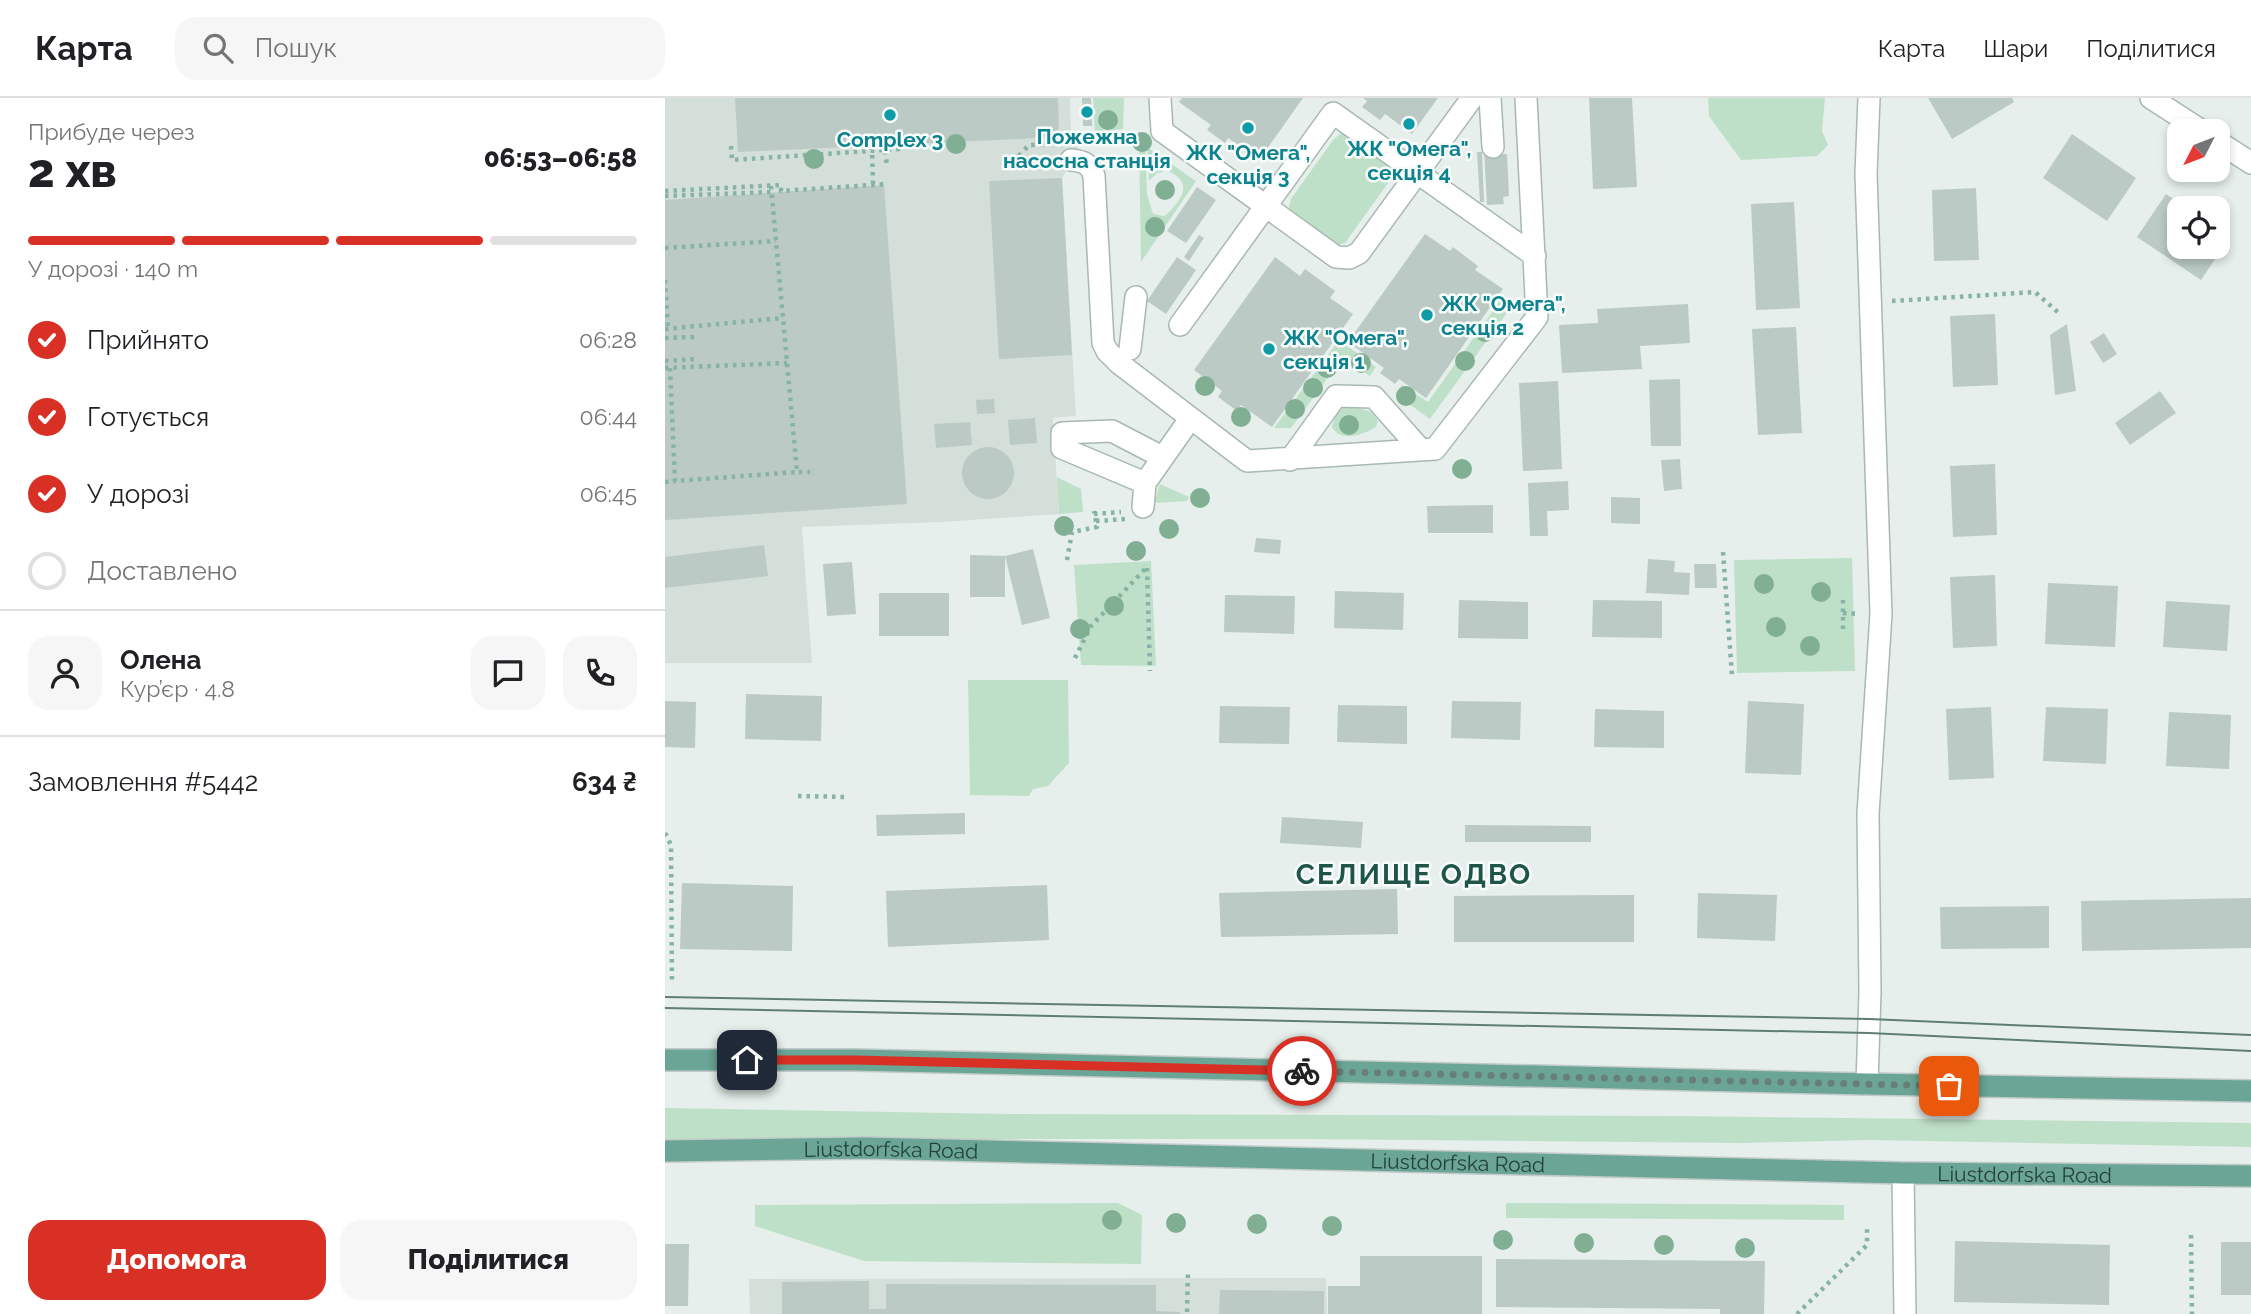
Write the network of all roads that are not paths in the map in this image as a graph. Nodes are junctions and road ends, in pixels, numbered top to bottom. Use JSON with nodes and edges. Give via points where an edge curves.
{"nodes":[{"id":1,"x":1160,"y":98,"type":"edge"},
{"id":2,"x":1472,"y":98,"type":"edge"},
{"id":3,"x":1490,"y":98,"type":"edge"},
{"id":4,"x":1526,"y":98,"type":"edge"},
{"id":5,"x":1868,"y":98,"type":"edge"},
{"id":6,"x":2151,"y":98,"type":"edge"},
{"id":7,"x":2183,"y":119,"type":"edge"},
{"id":8,"x":1493,"y":147,"type":"dead end"},
{"id":9,"x":2230,"y":149,"type":"edge"},
{"id":10,"x":1068,"y":152,"type":"road end"},
{"id":11,"x":2251,"y":163,"type":"edge"},
{"id":12,"x":1417,"y":174,"type":"junction"},
{"id":13,"x":1266,"y":206,"type":"junction"},
{"id":14,"x":1535,"y":256,"type":"junction"},
{"id":15,"x":1136,"y":298,"type":"dead end"},
{"id":16,"x":1147,"y":321,"type":"dead end"},
{"id":17,"x":1179,"y":325,"type":"dead end"},
{"id":18,"x":1125,"y":357,"type":"junction"},
{"id":19,"x":1190,"y":419,"type":"junction"},
{"id":20,"x":1421,"y":450,"type":"junction"},
{"id":21,"x":1162,"y":457,"type":"junction"},
{"id":22,"x":1290,"y":460,"type":"junction"},
{"id":23,"x":1145,"y":483,"type":"junction"},
{"id":24,"x":1143,"y":507,"type":"dead end"},
{"id":25,"x":665,"y":1060,"type":"edge"},
{"id":26,"x":1867,"y":1084,"type":"junction"},
{"id":27,"x":2251,"y":1091,"type":"edge"},
{"id":28,"x":665,"y":1151,"type":"edge"},
{"id":29,"x":1903,"y":1173,"type":"junction"},
{"id":30,"x":2251,"y":1176,"type":"edge"},
{"id":31,"x":1905,"y":1314,"type":"edge"}],
"edges":[{"from":1,"to":13,"type":"street","via":[[1162,131]]},
{"from":2,"to":12,"type":"street"},
{"from":3,"to":8,"type":"street"},
{"from":4,"to":14,"type":"street"},
{"from":5,"to":26,"type":"street","via":[[1865,174],[1881,614],[1868,814]]},
{"from":6,"to":7,"type":"street"},
{"from":9,"to":11,"type":"street"},
{"from":10,"to":18,"type":"street","via":[[1090,167],[1094,176],[1103,343],[1107,351]]},
{"from":12,"to":13,"type":"street","via":[[1359,253],[1349,258],[1336,257]]},
{"from":12,"to":13,"type":"street","via":[[1333,113]]},
{"from":12,"to":14,"type":"street"},
{"from":13,"to":17,"type":"street"},
{"from":14,"to":20,"type":"street","via":[[1537,317],[1435,449]]},
{"from":15,"to":18,"type":"street"},
{"from":16,"to":18,"type":"street"},
{"from":18,"to":19,"type":"street"},
{"from":19,"to":21,"type":"street"},
{"from":19,"to":22,"type":"street","via":[[1247,461]]},
{"from":20,"to":22,"type":"street"},
{"from":20,"to":22,"type":"street","via":[[1374,397],[1336,396]]},
{"from":21,"to":23,"type":"street"},
{"from":21,"to":23,"type":"street","via":[[1112,431],[1062,433],[1062,448]]},
{"from":23,"to":24,"type":"street"},
{"from":25,"to":26,"type":"main road","via":[[855,1060]]},
{"from":26,"to":27,"type":"main road"},
{"from":28,"to":29,"type":"main road","name":"Liustdorfska Road","via":[[865,1148]]},
{"from":29,"to":30,"type":"main road","name":"Liustdorfska Road"},
{"from":29,"to":31,"type":"street"}]}
